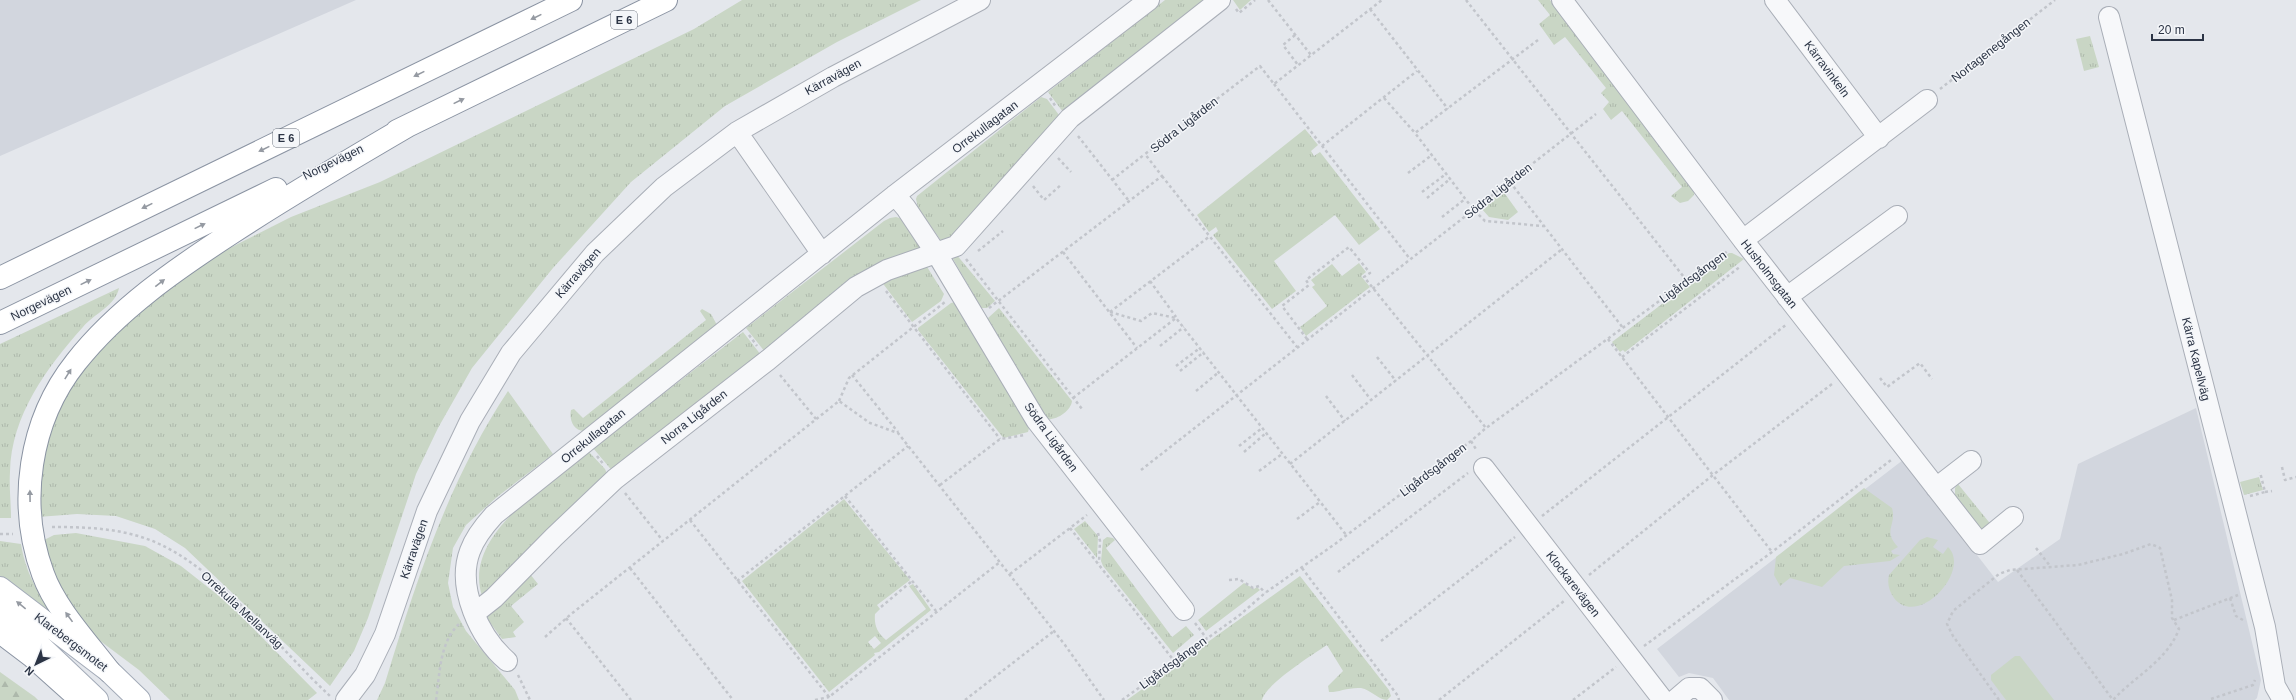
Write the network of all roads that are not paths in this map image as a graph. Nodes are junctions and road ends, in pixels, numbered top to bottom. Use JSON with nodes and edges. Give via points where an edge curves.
{"nodes":[{"id":1,"x":571,"y":0,"type":"edge"},
{"id":2,"x":666,"y":0,"type":"edge"},
{"id":3,"x":980,"y":0,"type":"edge"},
{"id":4,"x":1149,"y":0,"type":"edge"},
{"id":5,"x":1562,"y":0,"type":"edge"},
{"id":6,"x":1775,"y":0,"type":"edge"},
{"id":7,"x":1226,"y":2,"type":"edge"},
{"id":8,"x":2109,"y":17,"type":"dead end"},
{"id":9,"x":1927,"y":100,"type":"road end"},
{"id":10,"x":411,"y":124,"type":"junction"},
{"id":11,"x":737,"y":132,"type":"junction"},
{"id":12,"x":1879,"y":138,"type":"junction"},
{"id":13,"x":895,"y":195,"type":"junction"},
{"id":14,"x":1897,"y":216,"type":"dead end"},
{"id":15,"x":1749,"y":248,"type":"junction"},
{"id":16,"x":936,"y":252,"type":"junction"},
{"id":17,"x":822,"y":254,"type":"junction"},
{"id":18,"x":0,"y":278,"type":"edge"},
{"id":19,"x":1787,"y":297,"type":"junction"},
{"id":20,"x":0,"y":323,"type":"edge"},
{"id":21,"x":1971,"y":461,"type":"dead end"},
{"id":22,"x":1484,"y":468,"type":"road end"},
{"id":23,"x":1936,"y":488,"type":"junction"},
{"id":24,"x":2013,"y":517,"type":"dead end"},
{"id":25,"x":0,"y":588,"type":"edge"},
{"id":26,"x":0,"y":608,"type":"edge"},
{"id":27,"x":1184,"y":610,"type":"dead end"},
{"id":28,"x":475,"y":613,"type":"junction"},
{"id":29,"x":0,"y":632,"type":"edge"},
{"id":30,"x":508,"y":661,"type":"road end"},
{"id":31,"x":109,"y":670,"type":"junction"},
{"id":32,"x":81,"y":700,"type":"edge"},
{"id":33,"x":97,"y":700,"type":"edge"},
{"id":34,"x":139,"y":700,"type":"edge"},
{"id":35,"x":346,"y":700,"type":"edge"},
{"id":36,"x":1663,"y":700,"type":"edge"},
{"id":37,"x":1675,"y":700,"type":"edge"},
{"id":38,"x":1712,"y":700,"type":"edge"},
{"id":39,"x":2283,"y":700,"type":"edge"}],
"edges":[{"from":1,"to":18,"type":"main road","number":"E 6","one_way":true},
{"from":10,"to":2,"type":"main road","name":"Norgevägen","number":"E 6","one_way":true},
{"from":3,"to":11,"type":"street","name":"Kärravägen","via":[[833,77]]},
{"from":4,"to":13,"type":"street","name":"Orrekullagatan"},
{"from":5,"to":15,"type":"street","name":"Husholmsgatan"},
{"from":6,"to":12,"type":"street","name":"Kärravinkeln"},
{"from":7,"to":16,"type":"street","via":[[1067,121],[956,246]]},
{"from":8,"to":39,"type":"street","name":"Kärra Kapellväg","via":[[2265,626],[2275,686]]},
{"from":9,"to":12,"type":"street"},
{"from":20,"to":10,"type":"main road","name":"Norgevägen","number":"E 6","one_way":true},
{"from":31,"to":10,"type":"main road","one_way":true,"via":[[56,600],[36,554],[30,516],[32,460],[41,425],[57,393],[75,363],[103,332],[179,268],[298,189]]},
{"from":11,"to":17,"type":"street"},
{"from":11,"to":35,"type":"street","name":"Kärravägen","via":[[664,187],[629,218],[595,252],[511,353],[453,454],[427,511],[385,634],[365,675]]},
{"from":12,"to":15,"type":"street"},
{"from":13,"to":16,"type":"street","name":"Södra Ligården"},
{"from":13,"to":17,"type":"street","name":"Orrekullagatan"},
{"from":14,"to":19,"type":"street"},
{"from":15,"to":19,"type":"street","name":"Husholmsgatan"},
{"from":16,"to":27,"type":"street","name":"Södra Ligården","via":[[1094,510]]},
{"from":16,"to":28,"type":"street","name":"Norra Ligården","via":[[887,270],[856,287],[768,360],[615,479],[494,598]]},
{"from":17,"to":28,"type":"street","name":"Orrekullagatan","via":[[494,515],[480,532],[469,552],[466,575]]},
{"from":19,"to":23,"type":"street","name":"Husholmsgatan"},
{"from":21,"to":23,"type":"street"},
{"from":22,"to":36,"type":"street","name":"Klockarevägen"},
{"from":23,"to":24,"type":"street","name":"Husholmsgatan","via":[[1980,544]]},
{"from":31,"to":25,"type":"main road","name":"Klarebergsmotet","one_way":true},
{"from":26,"to":33,"type":"main road","name":"Klarebergsmotet"},
{"from":28,"to":30,"type":"street","name":"Orrekullagatan","via":[[484,635]]},
{"from":29,"to":32,"type":"main road","via":[[33,657]]},
{"from":31,"to":34,"type":"main road","name":"Klarebergsmotet"},
{"from":37,"to":38,"type":"street","via":[[1689,688],[1700,688]]}]}
